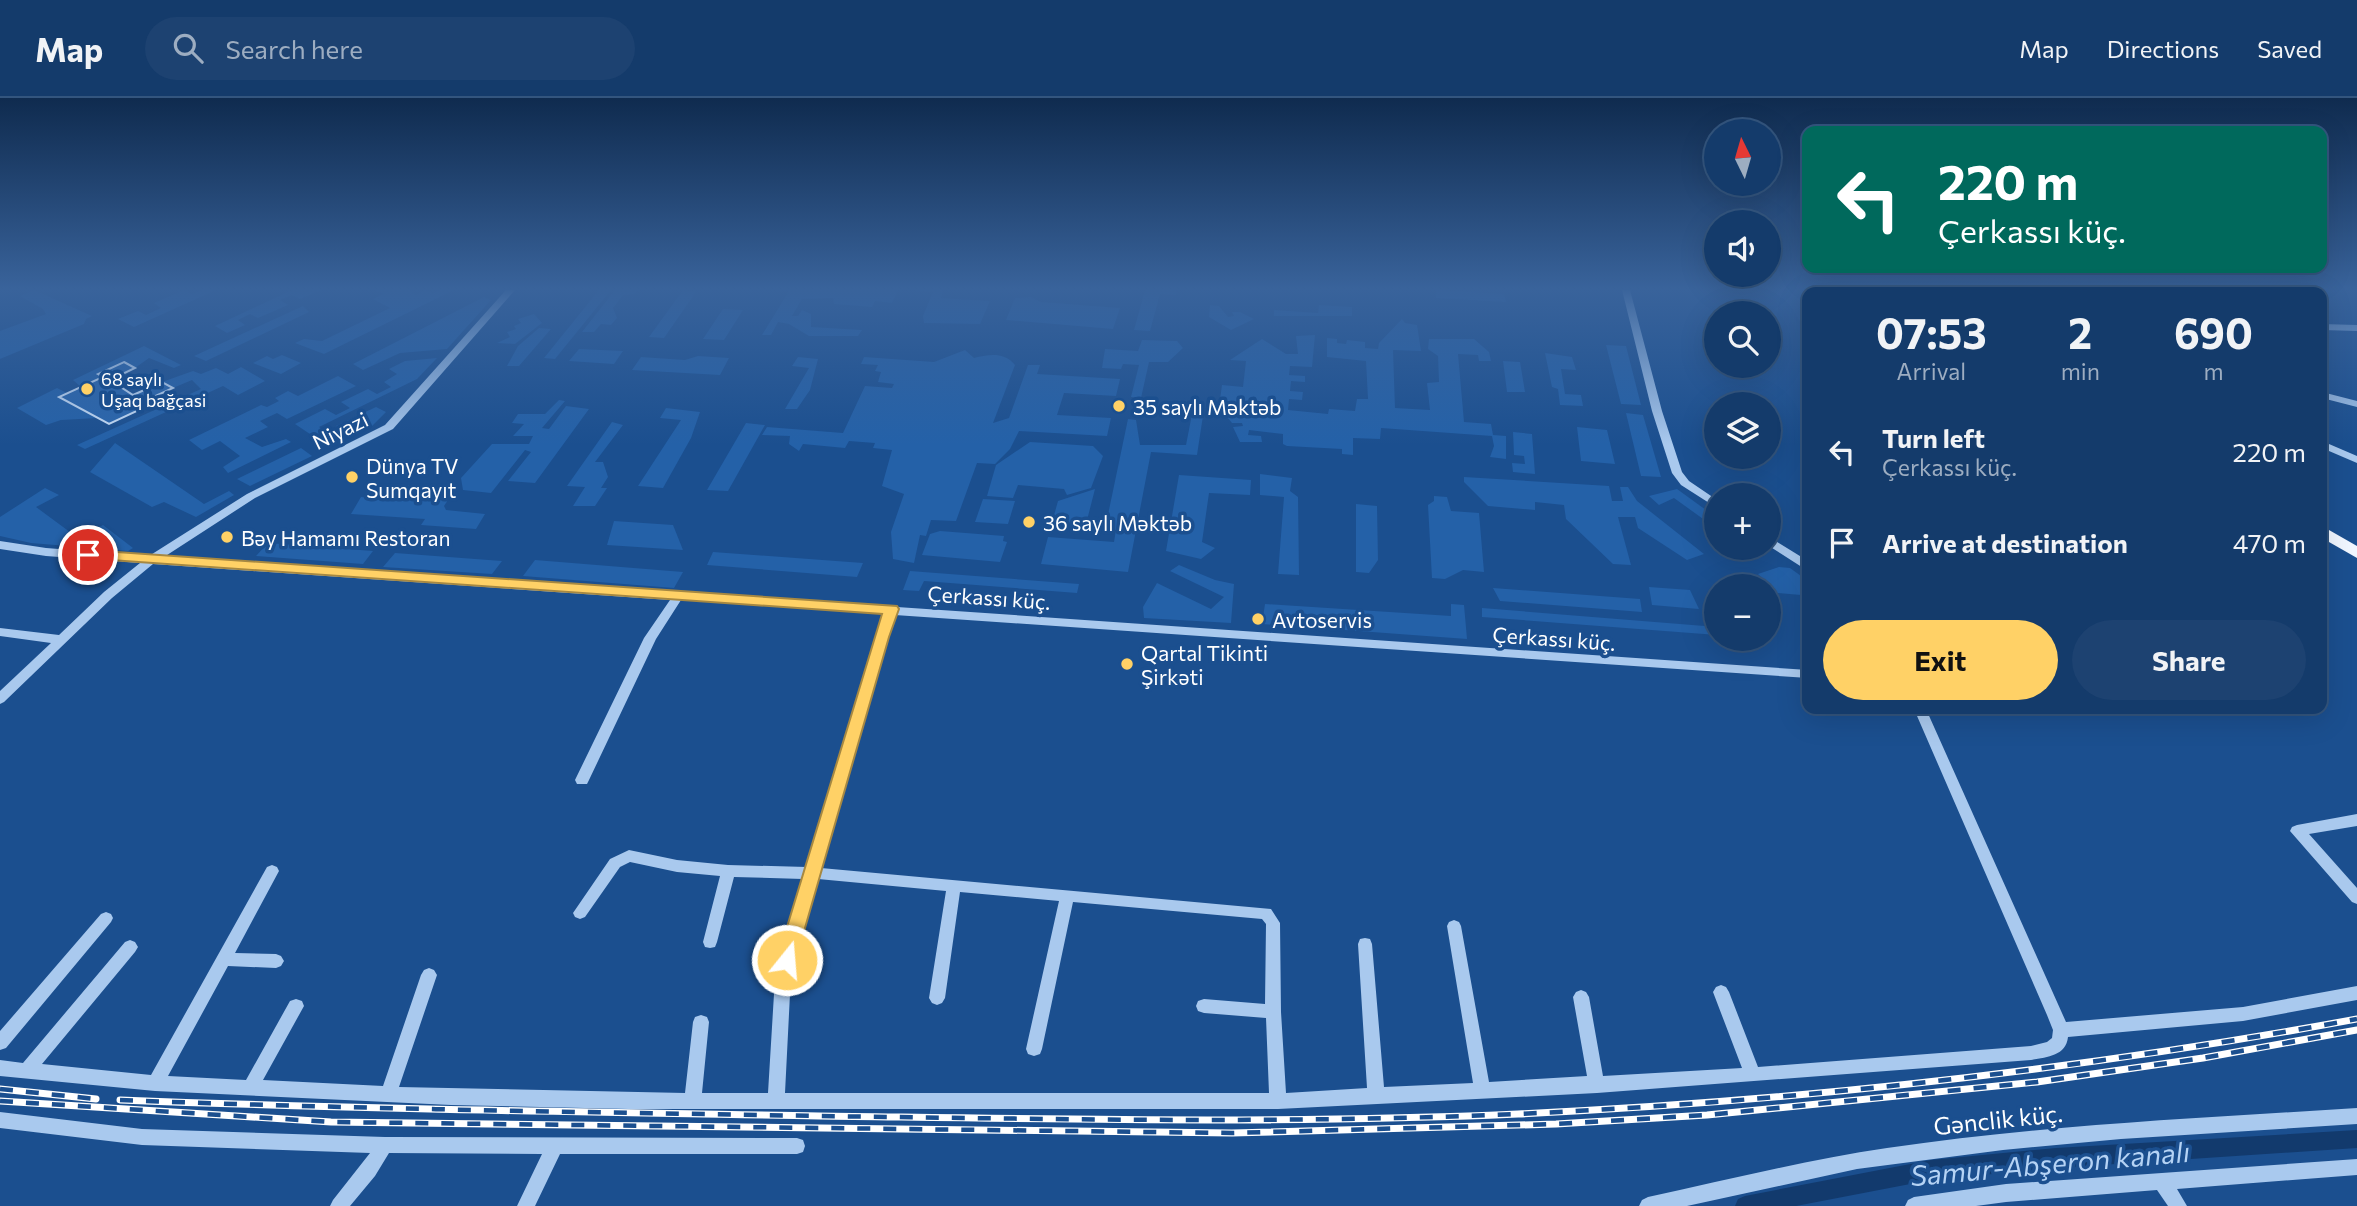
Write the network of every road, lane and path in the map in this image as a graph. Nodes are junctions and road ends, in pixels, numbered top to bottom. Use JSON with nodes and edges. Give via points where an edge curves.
{"nodes":[{"id":1,"x":465,"y":342,"type":"edge"},
{"id":2,"x":1639,"y":342,"type":"edge"},
{"id":3,"x":2327,"y":396,"type":"edge"},
{"id":4,"x":2357,"y":404,"type":"edge"},
{"id":5,"x":2327,"y":446,"type":"edge"},
{"id":6,"x":2357,"y":460,"type":"edge"},
{"id":7,"x":1704,"y":496,"type":"edge"},
{"id":8,"x":2327,"y":534,"type":"edge"},
{"id":9,"x":0,"y":545,"type":"edge"},
{"id":10,"x":1781,"y":549,"type":"edge"},
{"id":11,"x":2357,"y":553,"type":"edge"},
{"id":12,"x":150,"y":560,"type":"junction"},
{"id":13,"x":1802,"y":563,"type":"edge"},
{"id":14,"x":678,"y":596,"type":"junction"},
{"id":15,"x":892,"y":609,"type":"junction"},
{"id":16,"x":0,"y":632,"type":"edge"},
{"id":17,"x":62,"y":640,"type":"junction"},
{"id":18,"x":1802,"y":674,"type":"edge"},
{"id":19,"x":0,"y":699,"type":"edge"},
{"id":20,"x":1922,"y":714,"type":"edge"},
{"id":21,"x":582,"y":780,"type":"dead end"},
{"id":22,"x":2357,"y":820,"type":"edge"},
{"id":23,"x":272,"y":871,"type":"dead end"},
{"id":24,"x":728,"y":871,"type":"junction"},
{"id":25,"x":814,"y":873,"type":"junction"},
{"id":26,"x":954,"y":886,"type":"junction"},
{"id":27,"x":1067,"y":896,"type":"junction"},
{"id":28,"x":2357,"y":898,"type":"edge"},
{"id":29,"x":580,"y":914,"type":"dead end"},
{"id":30,"x":106,"y":918,"type":"dead end"},
{"id":31,"x":1454,"y":926,"type":"dead end"},
{"id":32,"x":710,"y":942,"type":"dead end"},
{"id":33,"x":1365,"y":944,"type":"dead end"},
{"id":34,"x":130,"y":947,"type":"dead end"},
{"id":35,"x":224,"y":959,"type":"junction"},
{"id":36,"x":276,"y":961,"type":"dead end"},
{"id":37,"x":429,"y":975,"type":"dead end"},
{"id":38,"x":1721,"y":992,"type":"dead end"},
{"id":39,"x":2357,"y":993,"type":"edge"},
{"id":40,"x":1581,"y":997,"type":"dead end"},
{"id":41,"x":937,"y":998,"type":"dead end"},
{"id":42,"x":296,"y":1006,"type":"dead end"},
{"id":43,"x":1204,"y":1006,"type":"dead end"},
{"id":44,"x":1273,"y":1012,"type":"junction"},
{"id":45,"x":701,"y":1022,"type":"dead end"},
{"id":46,"x":2061,"y":1030,"type":"junction"},
{"id":47,"x":0,"y":1043,"type":"edge"},
{"id":48,"x":1034,"y":1049,"type":"dead end"},
{"id":49,"x":0,"y":1068,"type":"edge"},
{"id":50,"x":26,"y":1071,"type":"junction"},
{"id":51,"x":1754,"y":1075,"type":"junction"},
{"id":52,"x":155,"y":1083,"type":"junction"},
{"id":53,"x":1597,"y":1085,"type":"junction"},
{"id":54,"x":251,"y":1087,"type":"junction"},
{"id":55,"x":1482,"y":1090,"type":"junction"},
{"id":56,"x":388,"y":1094,"type":"junction"},
{"id":57,"x":1376,"y":1095,"type":"junction"},
{"id":58,"x":776,"y":1099,"type":"junction"},
{"id":59,"x":693,"y":1100,"type":"junction"},
{"id":60,"x":1278,"y":1101,"type":"junction"},
{"id":61,"x":2357,"y":1116,"type":"edge"},
{"id":62,"x":0,"y":1120,"type":"edge"},
{"id":63,"x":385,"y":1145,"type":"junction"},
{"id":64,"x":555,"y":1146,"type":"junction"},
{"id":65,"x":797,"y":1146,"type":"dead end"},
{"id":66,"x":2357,"y":1167,"type":"edge"},
{"id":67,"x":2161,"y":1181,"type":"junction"},
{"id":68,"x":339,"y":1206,"type":"edge"},
{"id":69,"x":526,"y":1206,"type":"edge"},
{"id":70,"x":1648,"y":1206,"type":"edge"},
{"id":71,"x":1913,"y":1206,"type":"edge"},
{"id":72,"x":2178,"y":1206,"type":"edge"}],
"edges":[{"from":1,"to":12,"type":"street","name":"Niyazi","via":[[389,427],[251,496]]},
{"from":2,"to":7,"type":"street","via":[[1676,473]]},
{"from":3,"to":4,"type":"street"},
{"from":5,"to":6,"type":"street"},
{"from":8,"to":11,"type":"main road"},
{"from":9,"to":12,"type":"street","name":"Çerkassı küç."},
{"from":10,"to":13,"type":"street"},
{"from":12,"to":14,"type":"street","name":"Çerkassı küç."},
{"from":12,"to":17,"type":"street","name":"Niyazi"},
{"from":14,"to":15,"type":"street","name":"Çerkassı küç."},
{"from":14,"to":21,"type":"street","via":[[650,638]]},
{"from":15,"to":18,"type":"street","name":"Çerkassı küç."},
{"from":15,"to":25,"type":"street"},
{"from":16,"to":17,"type":"street"},
{"from":17,"to":19,"type":"street","name":"Niyazi"},
{"from":20,"to":46,"type":"street"},
{"from":22,"to":28,"type":"street","via":[[2297,831]]},
{"from":23,"to":35,"type":"street"},
{"from":24,"to":25,"type":"street"},
{"from":24,"to":29,"type":"street","via":[[622,858]]},
{"from":24,"to":32,"type":"street"},
{"from":25,"to":26,"type":"street"},
{"from":25,"to":58,"type":"street","via":[[787,960]]},
{"from":26,"to":27,"type":"street"},
{"from":26,"to":41,"type":"street"},
{"from":27,"to":44,"type":"street","via":[[1266,913],[1273,923]]},
{"from":27,"to":48,"type":"street"},
{"from":30,"to":47,"type":"street"},
{"from":31,"to":55,"type":"street"},
{"from":33,"to":57,"type":"street"},
{"from":34,"to":50,"type":"street"},
{"from":35,"to":36,"type":"street"},
{"from":35,"to":52,"type":"street"},
{"from":37,"to":56,"type":"street"},
{"from":38,"to":51,"type":"street"},
{"from":39,"to":46,"type":"street","via":[[2243,1014]]},
{"from":40,"to":53,"type":"street"},
{"from":42,"to":54,"type":"street"},
{"from":43,"to":44,"type":"street"},
{"from":44,"to":60,"type":"street"},
{"from":45,"to":59,"type":"street"},
{"from":46,"to":51,"type":"street","via":[[2060,1042],[2051,1049],[2031,1053]]},
{"from":49,"to":50,"type":"street"},
{"from":50,"to":52,"type":"street"},
{"from":51,"to":53,"type":"street"},
{"from":52,"to":54,"type":"street"},
{"from":53,"to":55,"type":"street"},
{"from":54,"to":56,"type":"street"},
{"from":55,"to":57,"type":"street"},
{"from":56,"to":59,"type":"street"},
{"from":57,"to":60,"type":"street"},
{"from":58,"to":59,"type":"street"},
{"from":58,"to":60,"type":"street"},
{"from":61,"to":70,"type":"street","name":"Gənclik küç.","via":[[1920,1152]]},
{"from":62,"to":63,"type":"street","via":[[142,1137]]},
{"from":63,"to":64,"type":"street"},
{"from":63,"to":68,"type":"street"},
{"from":64,"to":65,"type":"street"},
{"from":64,"to":69,"type":"street"},
{"from":66,"to":67,"type":"street"},
{"from":67,"to":71,"type":"street","via":[[2006,1193]]},
{"from":67,"to":72,"type":"street"}]}
